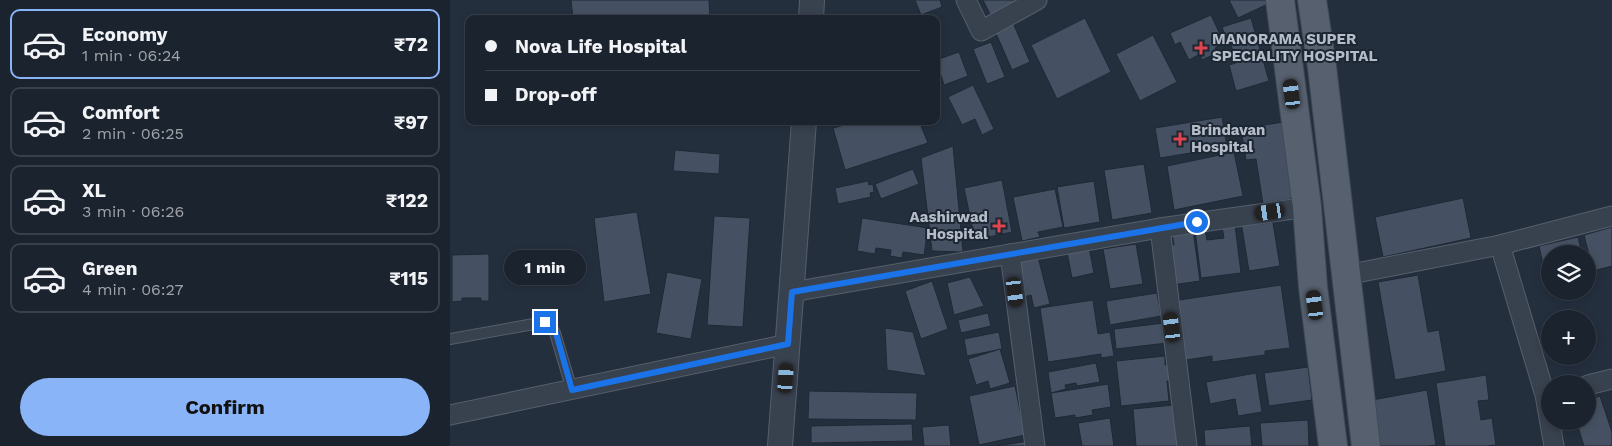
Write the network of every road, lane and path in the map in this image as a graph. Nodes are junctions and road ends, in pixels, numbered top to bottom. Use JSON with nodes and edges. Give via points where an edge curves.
{"nodes":[{"id":1,"x":812,"y":0,"type":"edge"},
{"id":2,"x":966,"y":0,"type":"edge"},
{"id":3,"x":1037,"y":0,"type":"edge"},
{"id":4,"x":1280,"y":0,"type":"edge"},
{"id":5,"x":1312,"y":0,"type":"edge"},
{"id":6,"x":811,"y":15,"type":"edge"},
{"id":7,"x":804,"y":125,"type":"edge"},
{"id":8,"x":1307,"y":207,"type":"junction"},
{"id":9,"x":1612,"y":216,"type":"edge"},
{"id":10,"x":1160,"y":228,"type":"junction"},
{"id":11,"x":1500,"y":245,"type":"junction"},
{"id":12,"x":1010,"y":254,"type":"junction"},
{"id":13,"x":1346,"y":276,"type":"junction"},
{"id":14,"x":792,"y":292,"type":"junction"},
{"id":15,"x":450,"y":339,"type":"edge"},
{"id":16,"x":788,"y":344,"type":"junction"},
{"id":17,"x":1542,"y":375,"type":"edge"},
{"id":18,"x":1612,"y":379,"type":"edge"},
{"id":19,"x":1596,"y":383,"type":"edge"},
{"id":20,"x":572,"y":390,"type":"junction"},
{"id":21,"x":450,"y":415,"type":"edge"},
{"id":22,"x":1552,"y":430,"type":"edge"},
{"id":23,"x":780,"y":446,"type":"edge"},
{"id":24,"x":1034,"y":446,"type":"edge"},
{"id":25,"x":1187,"y":446,"type":"edge"},
{"id":26,"x":1333,"y":446,"type":"edge"},
{"id":27,"x":1366,"y":446,"type":"edge"},
{"id":28,"x":1554,"y":446,"type":"edge"}],
"edges":[{"from":1,"to":6,"type":"street"},
{"from":2,"to":3,"type":"street","via":[[981,31]]},
{"from":4,"to":8,"type":"main road"},
{"from":5,"to":13,"type":"main road"},
{"from":7,"to":14,"type":"street"},
{"from":8,"to":10,"type":"street"},
{"from":8,"to":26,"type":"main road","via":[[1313,287]]},
{"from":9,"to":11,"type":"street"},
{"from":10,"to":12,"type":"street"},
{"from":10,"to":25,"type":"street"},
{"from":11,"to":13,"type":"street"},
{"from":11,"to":17,"type":"street"},
{"from":12,"to":14,"type":"street"},
{"from":12,"to":24,"type":"street"},
{"from":13,"to":27,"type":"main road"},
{"from":14,"to":16,"type":"street"},
{"from":15,"to":20,"type":"lane","via":[[545,322],[556,333]]},
{"from":16,"to":20,"type":"street"},
{"from":16,"to":23,"type":"street"},
{"from":18,"to":19,"type":"street"},
{"from":20,"to":21,"type":"street"},
{"from":22,"to":28,"type":"street"}]}
